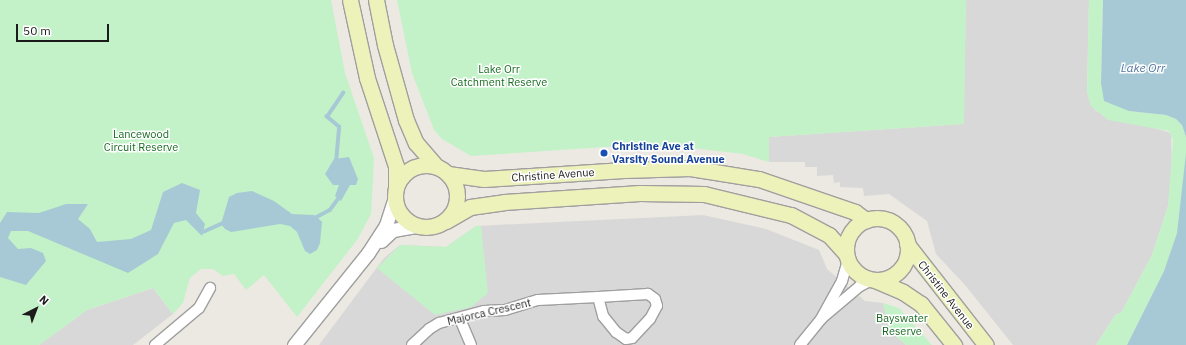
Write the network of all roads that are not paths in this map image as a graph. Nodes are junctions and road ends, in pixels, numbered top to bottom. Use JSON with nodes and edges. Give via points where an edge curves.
{"nodes":[{"id":1,"x":350,"y":0,"type":"edge"},
{"id":2,"x":376,"y":0,"type":"edge"},
{"id":3,"x":442,"y":170,"type":"junction"},
{"id":4,"x":395,"y":192,"type":"junction"},
{"id":5,"x":866,"y":220,"type":"junction"},
{"id":6,"x":446,"y":221,"type":"junction"},
{"id":7,"x":416,"y":226,"type":"junction"},
{"id":8,"x":908,"y":244,"type":"junction"},
{"id":9,"x":368,"y":253,"type":"junction"},
{"id":10,"x":847,"y":257,"type":"junction"},
{"id":11,"x":874,"y":280,"type":"junction"},
{"id":12,"x":210,"y":288,"type":"dead end"},
{"id":13,"x":598,"y":297,"type":"junction"},
{"id":14,"x":460,"y":319,"type":"junction"},
{"id":15,"x":821,"y":319,"type":"junction"},
{"id":16,"x":155,"y":345,"type":"edge"},
{"id":17,"x":294,"y":345,"type":"edge"},
{"id":18,"x":412,"y":345,"type":"edge"},
{"id":19,"x":471,"y":345,"type":"edge"},
{"id":20,"x":800,"y":345,"type":"edge"},
{"id":21,"x":954,"y":345,"type":"edge"},
{"id":22,"x":986,"y":345,"type":"edge"}],
"edges":[{"from":1,"to":4,"type":"main road","via":[[367,78],[396,166]]},
{"from":2,"to":3,"type":"main road","via":[[385,45],[406,120],[416,143]]},
{"from":3,"to":4,"type":"main road","via":[[415,167],[400,178]]},
{"from":3,"to":5,"type":"main road","name":"Christine Avenue","via":[[484,179],[690,168],[759,179],[854,212]]},
{"from":3,"to":6,"type":"main road","via":[[457,192],[457,203]]},
{"from":4,"to":7,"type":"main road","via":[[401,216]]},
{"from":4,"to":9,"type":"street","via":[[386,225]]},
{"from":5,"to":8,"type":"main road","name":"Christine Avenue","via":[[882,218],[895,224],[905,235]]},
{"from":5,"to":10,"type":"main road","via":[[850,233]]},
{"from":6,"to":7,"type":"main road","via":[[426,228]]},
{"from":6,"to":10,"type":"main road","via":[[470,207],[504,202],[640,193],[704,194],[791,215],[829,235]]},
{"from":7,"to":9,"type":"street","via":[[393,230]]},
{"from":8,"to":11,"type":"main road","name":"Christine Avenue","via":[[908,253],[900,270],[893,276]]},
{"from":8,"to":22,"type":"main road","name":"Christine Avenue"},
{"from":9,"to":17,"type":"street"},
{"from":10,"to":11,"type":"main road","via":[[857,273]]},
{"from":10,"to":15,"type":"street","via":[[842,281]]},
{"from":11,"to":15,"type":"street","via":[[860,286]]},
{"from":11,"to":21,"type":"main road","via":[[903,292],[921,304]]},
{"from":12,"to":16,"type":"street","via":[[199,308]]},
{"from":13,"to":13,"type":"street","name":"Majorca Crescent","via":[[648,294],[655,299],[657,306],[638,334],[626,339],[620,337],[603,316]]},
{"from":13,"to":14,"type":"street","name":"Majorca Crescent","via":[[538,300],[505,310],[484,311]]},
{"from":14,"to":18,"type":"street","name":"Majorca Crescent","via":[[449,320],[429,329]]},
{"from":14,"to":19,"type":"street"},
{"from":15,"to":20,"type":"street"}]}
